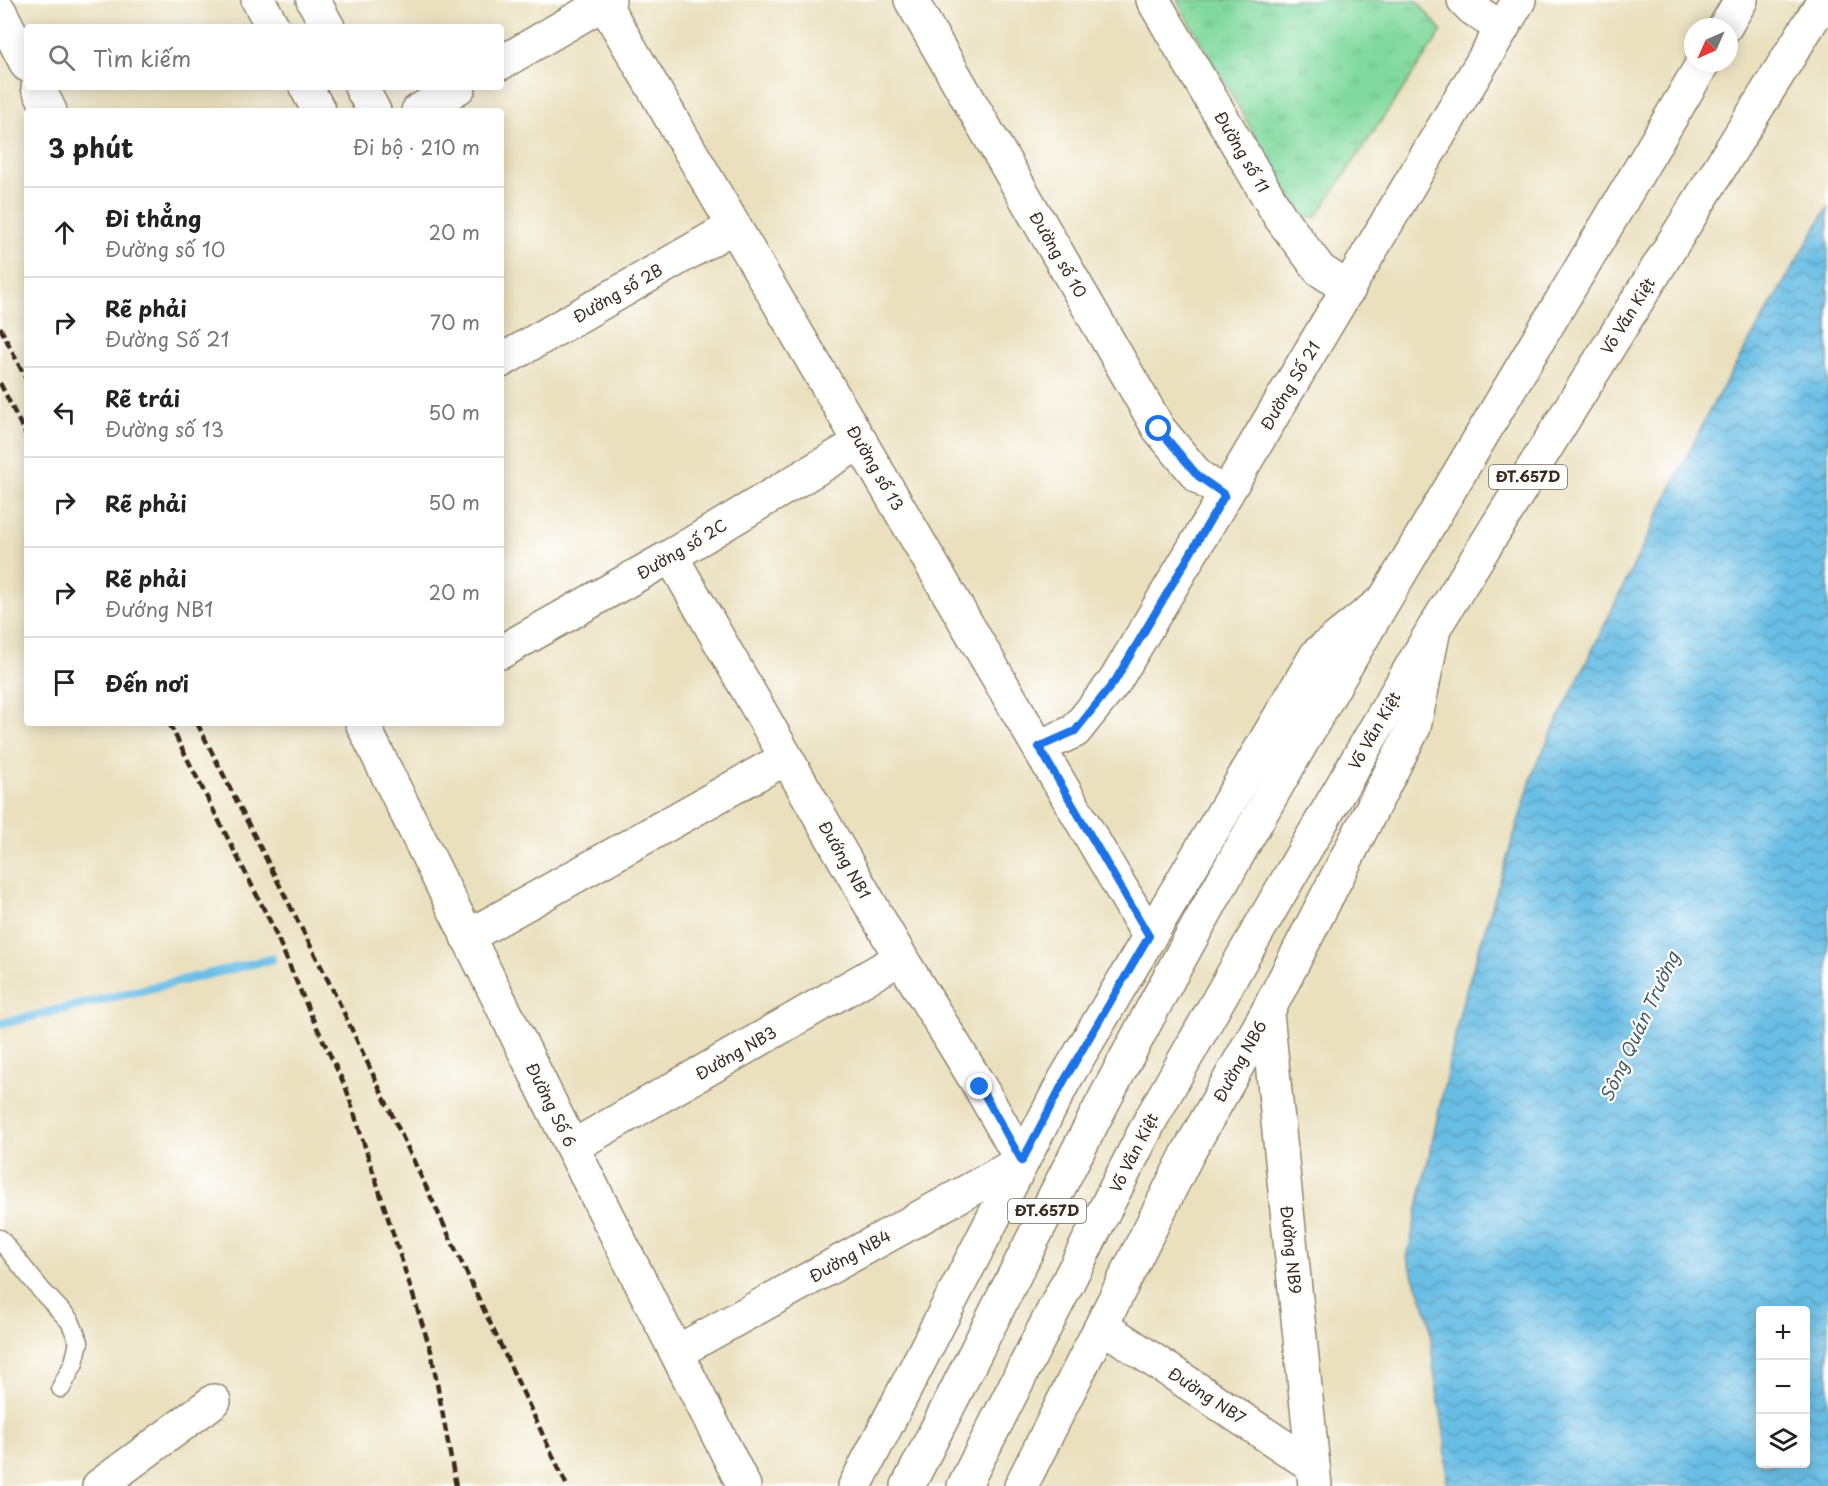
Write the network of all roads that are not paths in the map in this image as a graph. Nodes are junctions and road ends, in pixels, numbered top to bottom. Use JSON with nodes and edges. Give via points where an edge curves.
{"nodes":[{"id":1,"x":258,"y":0,"type":"edge"},
{"id":2,"x":313,"y":0,"type":"edge"},
{"id":3,"x":911,"y":0,"type":"edge"},
{"id":4,"x":1152,"y":0,"type":"edge"},
{"id":5,"x":1464,"y":0,"type":"edge"},
{"id":6,"x":1519,"y":0,"type":"edge"},
{"id":7,"x":1741,"y":0,"type":"edge"},
{"id":8,"x":1824,"y":0,"type":"edge"},
{"id":9,"x":605,"y":1,"type":"edge"},
{"id":10,"x":0,"y":12,"type":"edge"},
{"id":11,"x":1730,"y":18,"type":"edge"},
{"id":12,"x":271,"y":24,"type":"edge"},
{"id":13,"x":326,"y":24,"type":"edge"},
{"id":14,"x":1502,"y":29,"type":"junction"},
{"id":15,"x":24,"y":60,"type":"edge"},
{"id":16,"x":504,"y":61,"type":"edge"},
{"id":17,"x":1699,"y":72,"type":"edge"},
{"id":18,"x":40,"y":90,"type":"edge"},
{"id":19,"x":308,"y":90,"type":"edge"},
{"id":20,"x":363,"y":90,"type":"edge"},
{"id":21,"x":454,"y":90,"type":"edge"},
{"id":22,"x":48,"y":108,"type":"edge"},
{"id":23,"x":317,"y":108,"type":"edge"},
{"id":24,"x":372,"y":108,"type":"edge"},
{"id":25,"x":423,"y":108,"type":"edge"},
{"id":26,"x":735,"y":226,"type":"junction"},
{"id":27,"x":1348,"y":289,"type":"junction"},
{"id":28,"x":504,"y":359,"type":"edge"},
{"id":29,"x":861,"y":442,"type":"junction"},
{"id":30,"x":1225,"y":495,"type":"junction"},
{"id":31,"x":670,"y":555,"type":"junction"},
{"id":32,"x":1385,"y":599,"type":"junction"},
{"id":33,"x":1434,"y":628,"type":"junction"},
{"id":34,"x":504,"y":650,"type":"edge"},
{"id":35,"x":368,"y":726,"type":"edge"},
{"id":36,"x":1039,"y":747,"type":"junction"},
{"id":37,"x":786,"y":758,"type":"junction"},
{"id":38,"x":1149,"y":936,"type":"junction"},
{"id":39,"x":467,"y":937,"type":"junction"},
{"id":40,"x":901,"y":958,"type":"junction"},
{"id":41,"x":1268,"y":1013,"type":"junction"},
{"id":42,"x":572,"y":1147,"type":"junction"},
{"id":43,"x":1022,"y":1161,"type":"junction"},
{"id":44,"x":0,"y":1239,"type":"edge"},
{"id":45,"x":1102,"y":1326,"type":"junction"},
{"id":46,"x":677,"y":1352,"type":"junction"},
{"id":47,"x":61,"y":1388,"type":"dead end"},
{"id":48,"x":214,"y":1401,"type":"dead end"},
{"id":49,"x":1314,"y":1476,"type":"edge"},
{"id":50,"x":99,"y":1486,"type":"edge"},
{"id":51,"x":744,"y":1486,"type":"edge"},
{"id":52,"x":855,"y":1486,"type":"edge"},
{"id":53,"x":908,"y":1486,"type":"edge"},
{"id":54,"x":964,"y":1486,"type":"edge"},
{"id":55,"x":1021,"y":1486,"type":"edge"}],
"edges":[{"from":1,"to":12,"type":"street"},
{"from":2,"to":13,"type":"street"},
{"from":3,"to":30,"type":"street","name":"Đường số 10","via":[[1159,429],[1198,476]]},
{"from":4,"to":27,"type":"street","name":"Đường số 11","via":[[1280,217],[1320,270]]},
{"from":5,"to":14,"type":"street"},
{"from":6,"to":14,"type":"street","name":"Đường Số 21"},
{"from":7,"to":11,"type":"street"},
{"from":8,"to":33,"type":"street","name":"Võ Văn Kiệt","number":"ĐT.657D"},
{"from":9,"to":16,"type":"street"},
{"from":9,"to":26,"type":"street","name":"Đường số 13"},
{"from":10,"to":15,"type":"street"},
{"from":14,"to":27,"type":"street","name":"Đường Số 21"},
{"from":17,"to":32,"type":"street","number":"ĐT.657D"},
{"from":18,"to":22,"type":"street"},
{"from":19,"to":23,"type":"street"},
{"from":20,"to":24,"type":"street"},
{"from":21,"to":25,"type":"street"},
{"from":26,"to":28,"type":"street","name":"Đường số 2B"},
{"from":26,"to":29,"type":"street","name":"Đường số 13"},
{"from":27,"to":30,"type":"street","name":"Đường Số 21"},
{"from":29,"to":31,"type":"street","name":"Đường số 2C"},
{"from":29,"to":36,"type":"street","name":"Đường số 13"},
{"from":30,"to":36,"type":"street","name":"Đường Số 21","via":[[1115,681],[1075,731]]},
{"from":31,"to":34,"type":"street","name":"Đường số 2C"},
{"from":31,"to":37,"type":"street","name":"Đướng NB1"},
{"from":32,"to":38,"type":"street","via":[[1317,654]]},
{"from":32,"to":53,"type":"street","number":"ĐT.657D","via":[[1107,1093]]},
{"from":33,"to":41,"type":"street","name":"Đường NB6","via":[[1414,727]]},
{"from":33,"to":54,"type":"street","name":"Võ Văn Kiệt","number":"ĐT.657D","via":[[1151,1119]]},
{"from":35,"to":39,"type":"street","name":"Đường Số 6"},
{"from":36,"to":38,"type":"street","name":"Đường số 13"},
{"from":37,"to":39,"type":"street"},
{"from":37,"to":40,"type":"street","name":"Đướng NB1"},
{"from":38,"to":43,"type":"street"},
{"from":39,"to":42,"type":"street","name":"Đường Số 6"},
{"from":40,"to":42,"type":"street","name":"Đường NB3"},
{"from":40,"to":43,"type":"street","name":"Đướng NB1"},
{"from":41,"to":45,"type":"street","name":"Đường NB6","via":[[1187,1155]]},
{"from":41,"to":49,"type":"street","name":"Đường NB9"},
{"from":42,"to":46,"type":"street","name":"Đường Số 6"},
{"from":43,"to":46,"type":"street","name":"Đường NB4"},
{"from":43,"to":52,"type":"street"},
{"from":44,"to":47,"type":"lane","via":[[70,1322],[79,1341],[74,1363]]},
{"from":45,"to":49,"type":"street","name":"Đường NB7"},
{"from":45,"to":55,"type":"street","name":"Đường NB6"},
{"from":46,"to":51,"type":"street","name":"Đường Số 6"},
{"from":48,"to":50,"type":"street"}]}
